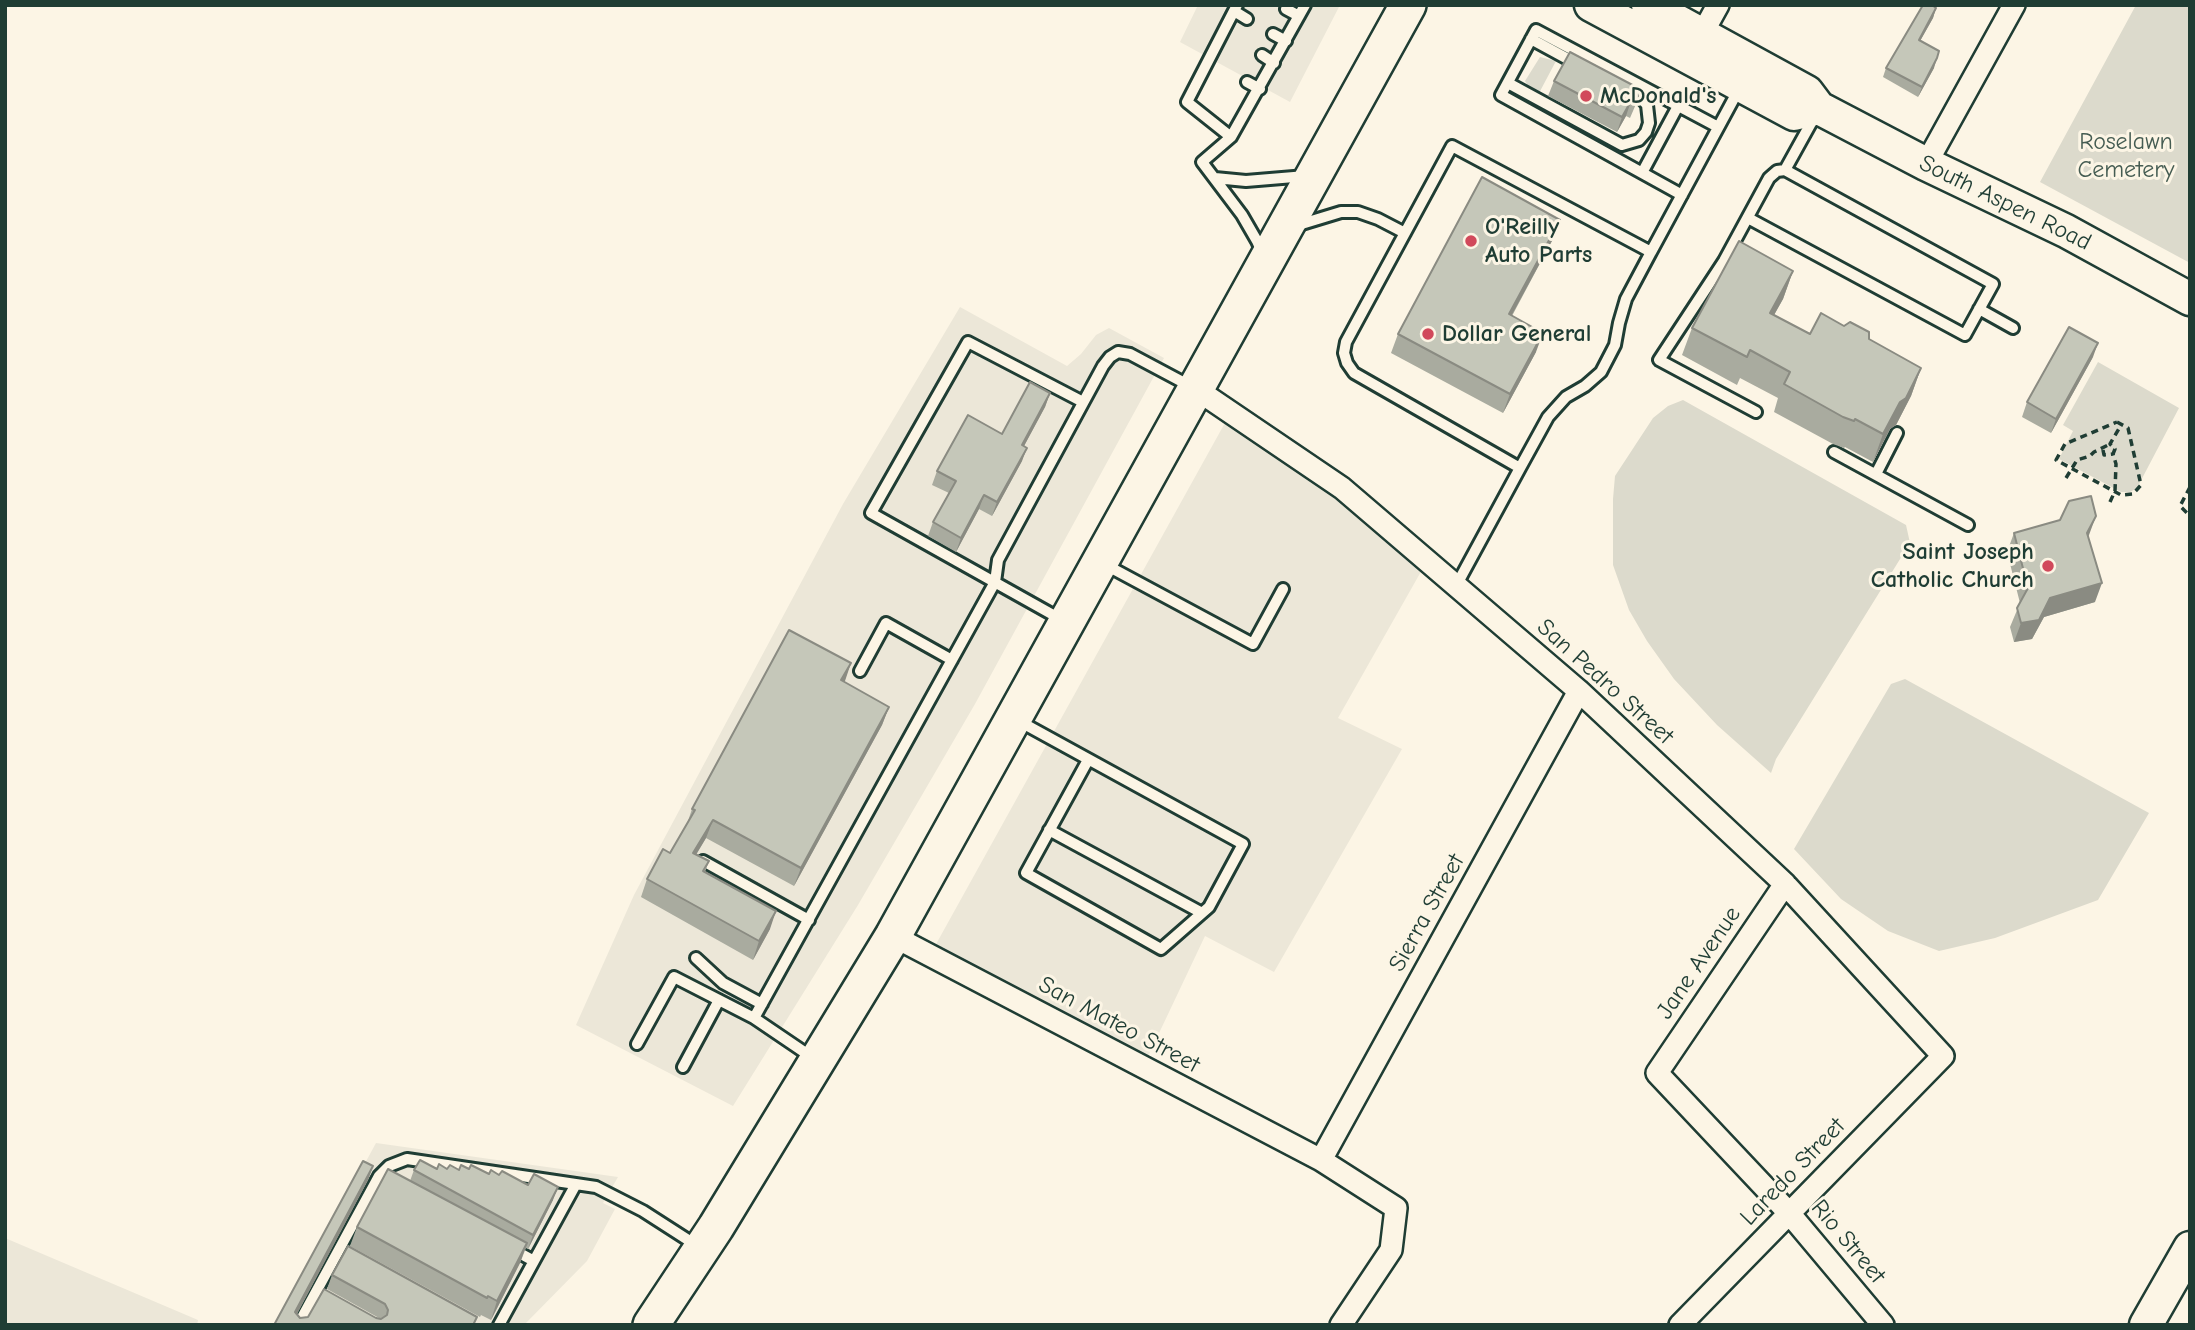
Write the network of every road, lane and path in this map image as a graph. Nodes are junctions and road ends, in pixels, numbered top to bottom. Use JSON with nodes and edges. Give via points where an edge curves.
{"nodes":[{"id":1,"x":1305,"y":5,"type":"edge"},
{"id":2,"x":1408,"y":5,"type":"edge"},
{"id":3,"x":1591,"y":5,"type":"edge"},
{"id":4,"x":1648,"y":5,"type":"edge"},
{"id":5,"x":1718,"y":5,"type":"edge"},
{"id":6,"x":2014,"y":5,"type":"edge"},
{"id":7,"x":1236,"y":8,"type":"edge"},
{"id":8,"x":1286,"y":9,"type":"dead end"},
{"id":9,"x":1299,"y":16,"type":"junction"},
{"id":10,"x":1247,"y":19,"type":"dead end"},
{"id":11,"x":1224,"y":32,"type":"junction"},
{"id":12,"x":1273,"y":34,"type":"dead end"},
{"id":13,"x":1702,"y":34,"type":"junction"},
{"id":14,"x":1235,"y":38,"type":"dead end"},
{"id":15,"x":1531,"y":39,"type":"junction"},
{"id":16,"x":1286,"y":41,"type":"junction"},
{"id":17,"x":1262,"y":55,"type":"dead end"},
{"id":18,"x":1208,"y":61,"type":"junction"},
{"id":19,"x":1274,"y":63,"type":"junction"},
{"id":20,"x":1220,"y":67,"type":"dead end"},
{"id":21,"x":1748,"y":74,"type":"junction"},
{"id":22,"x":1247,"y":82,"type":"dead end"},
{"id":23,"x":1508,"y":83,"type":"junction"},
{"id":24,"x":1260,"y":89,"type":"junction"},
{"id":25,"x":1678,"y":106,"type":"junction"},
{"id":26,"x":1819,"y":108,"type":"junction"},
{"id":27,"x":1718,"y":127,"type":"junction"},
{"id":28,"x":1231,"y":137,"type":"junction"},
{"id":29,"x":1926,"y":164,"type":"junction"},
{"id":30,"x":1785,"y":170,"type":"junction"},
{"id":31,"x":1642,"y":173,"type":"junction"},
{"id":32,"x":1314,"y":175,"type":"junction"},
{"id":33,"x":1215,"y":178,"type":"junction"},
{"id":34,"x":1682,"y":195,"type":"junction"},
{"id":35,"x":1748,"y":218,"type":"junction"},
{"id":36,"x":1282,"y":230,"type":"junction"},
{"id":37,"x":1405,"y":233,"type":"junction"},
{"id":38,"x":1651,"y":253,"type":"junction"},
{"id":39,"x":1265,"y":262,"type":"junction"},
{"id":40,"x":2190,"y":299,"type":"edge"},
{"id":41,"x":1979,"y":310,"type":"junction"},
{"id":42,"x":2013,"y":328,"type":"dead end"},
{"id":43,"x":1196,"y":389,"type":"junction"},
{"id":44,"x":1083,"y":402,"type":"junction"},
{"id":45,"x":1756,"y":412,"type":"dead end"},
{"id":46,"x":2122,"y":425,"type":"junction"},
{"id":47,"x":1898,"y":433,"type":"edge"},
{"id":48,"x":2110,"y":444,"type":"junction"},
{"id":49,"x":2103,"y":450,"type":"junction"},
{"id":50,"x":1834,"y":452,"type":"dead end"},
{"id":51,"x":2113,"y":454,"type":"junction"},
{"id":52,"x":1520,"y":468,"type":"junction"},
{"id":53,"x":2072,"y":468,"type":"junction"},
{"id":54,"x":1876,"y":474,"type":"junction"},
{"id":55,"x":2066,"y":478,"type":"dead end"},
{"id":56,"x":2190,"y":487,"type":"edge"},
{"id":57,"x":2115,"y":491,"type":"junction"},
{"id":58,"x":2110,"y":502,"type":"dead end"},
{"id":59,"x":2190,"y":516,"type":"edge"},
{"id":60,"x":1968,"y":526,"type":"dead end"},
{"id":61,"x":1101,"y":562,"type":"junction"},
{"id":62,"x":995,"y":582,"type":"junction"},
{"id":63,"x":1456,"y":586,"type":"junction"},
{"id":64,"x":1283,"y":589,"type":"dead end"},
{"id":65,"x":1067,"y":623,"type":"junction"},
{"id":66,"x":952,"y":660,"type":"junction"},
{"id":67,"x":860,"y":671,"type":"dead end"},
{"id":68,"x":1579,"y":691,"type":"junction"},
{"id":69,"x":1014,"y":719,"type":"junction"},
{"id":70,"x":1088,"y":760,"type":"junction"},
{"id":71,"x":1049,"y":830,"type":"junction"},
{"id":72,"x":703,"y":861,"type":"edge"},
{"id":73,"x":1785,"y":884,"type":"junction"},
{"id":74,"x":1202,"y":913,"type":"junction"},
{"id":75,"x":809,"y":920,"type":"junction"},
{"id":76,"x":893,"y":936,"type":"junction"},
{"id":77,"x":696,"y":958,"type":"dead end"},
{"id":78,"x":719,"y":1000,"type":"junction"},
{"id":79,"x":762,"y":1004,"type":"junction"},
{"id":80,"x":754,"y":1018,"type":"junction"},
{"id":81,"x":637,"y":1044,"type":"dead end"},
{"id":82,"x":1943,"y":1056,"type":"joint"},
{"id":83,"x":818,"y":1062,"type":"junction"},
{"id":84,"x":683,"y":1067,"type":"dead end"},
{"id":85,"x":1657,"y":1073,"type":"joint"},
{"id":86,"x":1321,"y":1160,"type":"junction"},
{"id":87,"x":379,"y":1177,"type":"junction"},
{"id":88,"x":391,"y":1183,"type":"edge"},
{"id":89,"x":576,"y":1184,"type":"junction"},
{"id":90,"x":1789,"y":1213,"type":"junction"},
{"id":91,"x":499,"y":1242,"type":"edge"},
{"id":92,"x":2190,"y":1248,"type":"edge"},
{"id":93,"x":340,"y":1249,"type":"junction"},
{"id":94,"x":701,"y":1249,"type":"junction"},
{"id":95,"x":351,"y":1255,"type":"edge"},
{"id":96,"x":534,"y":1261,"type":"junction"},
{"id":97,"x":316,"y":1292,"type":"junction"},
{"id":98,"x":328,"y":1299,"type":"edge"},
{"id":99,"x":298,"y":1325,"type":"edge"},
{"id":100,"x":499,"y":1325,"type":"edge"},
{"id":101,"x":651,"y":1325,"type":"edge"},
{"id":102,"x":1341,"y":1325,"type":"edge"},
{"id":103,"x":1680,"y":1325,"type":"edge"},
{"id":104,"x":1884,"y":1325,"type":"edge"},
{"id":105,"x":2146,"y":1325,"type":"edge"}],
"edges":[{"from":1,"to":9,"type":"lane"},
{"from":2,"to":32,"type":"main road"},
{"from":3,"to":21,"type":"street","name":"South Aspen Road"},
{"from":4,"to":13,"type":"street","name":"South Aspen Road"},
{"from":5,"to":13,"type":"street"},
{"from":6,"to":29,"type":"street"},
{"from":7,"to":10,"type":"lane"},
{"from":7,"to":11,"type":"lane"},
{"from":8,"to":9,"type":"lane"},
{"from":9,"to":16,"type":"lane"},
{"from":11,"to":14,"type":"lane"},
{"from":11,"to":18,"type":"lane"},
{"from":12,"to":16,"type":"lane"},
{"from":13,"to":21,"type":"street","name":"South Aspen Road"},
{"from":15,"to":23,"type":"lane"},
{"from":15,"to":23,"type":"lane","via":[[1642,99],[1650,112],[1646,132],[1639,140],[1622,145]]},
{"from":15,"to":25,"type":"lane","via":[[1536,30]]},
{"from":16,"to":19,"type":"lane"},
{"from":17,"to":19,"type":"lane"},
{"from":18,"to":20,"type":"lane"},
{"from":18,"to":28,"type":"lane","via":[[1187,102]]},
{"from":19,"to":24,"type":"lane"},
{"from":21,"to":26,"type":"street","name":"South Aspen Road","via":[[1807,92]]},
{"from":21,"to":27,"type":"lane"},
{"from":22,"to":24,"type":"lane"},
{"from":23,"to":31,"type":"lane","via":[[1502,95]]},
{"from":24,"to":28,"type":"lane"},
{"from":25,"to":27,"type":"lane"},
{"from":25,"to":31,"type":"lane"},
{"from":26,"to":29,"type":"street","name":"South Aspen Road"},
{"from":26,"to":30,"type":"lane"},
{"from":27,"to":34,"type":"lane"},
{"from":28,"to":33,"type":"lane","via":[[1202,162]]},
{"from":29,"to":40,"type":"street","name":"South Aspen Road","via":[[2066,231]]},
{"from":30,"to":35,"type":"lane","via":[[1769,178]]},
{"from":30,"to":41,"type":"lane","via":[[1993,284]]},
{"from":31,"to":34,"type":"lane"},
{"from":32,"to":33,"type":"lane","via":[[1246,181]]},
{"from":32,"to":36,"type":"main road"},
{"from":33,"to":39,"type":"lane","via":[[1257,241]]},
{"from":34,"to":38,"type":"lane"},
{"from":35,"to":41,"type":"lane","via":[[1965,335]]},
{"from":35,"to":45,"type":"lane","via":[[1659,360]]},
{"from":36,"to":37,"type":"lane","via":[[1341,212],[1358,212]]},
{"from":36,"to":39,"type":"main road"},
{"from":37,"to":38,"type":"lane","via":[[1452,146]]},
{"from":37,"to":52,"type":"lane","via":[[1346,342],[1347,363],[1354,373]]},
{"from":38,"to":52,"type":"lane","via":[[1626,299],[1615,345],[1601,372],[1566,397],[1548,417]]},
{"from":39,"to":43,"type":"main road"},
{"from":41,"to":42,"type":"lane"},
{"from":43,"to":44,"type":"lane","via":[[1118,352],[1102,366]]},
{"from":43,"to":61,"type":"main road"},
{"from":43,"to":63,"type":"street","name":"San Pedro Street","via":[[1342,488]]},
{"from":44,"to":62,"type":"lane","via":[[998,560]]},
{"from":44,"to":62,"type":"lane","via":[[968,342],[872,513]]},
{"from":46,"to":48,"type":"path"},
{"from":46,"to":53,"type":"path","via":[[2117,422],[2064,443],[2056,460]]},
{"from":46,"to":57,"type":"path","via":[[2128,428],[2141,485],[2133,494]]},
{"from":47,"to":54,"type":"lane"},
{"from":48,"to":49,"type":"path"},
{"from":48,"to":51,"type":"path"},
{"from":49,"to":51,"type":"path","via":[[2104,455]]},
{"from":49,"to":53,"type":"path","via":[[2077,460]]},
{"from":50,"to":54,"type":"lane"},
{"from":51,"to":57,"type":"path"},
{"from":52,"to":63,"type":"lane"},
{"from":53,"to":55,"type":"path"},
{"from":53,"to":57,"type":"path"},
{"from":54,"to":60,"type":"lane"},
{"from":56,"to":59,"type":"path","via":[[2180,506]]},
{"from":57,"to":58,"type":"path"},
{"from":61,"to":64,"type":"lane","via":[[1253,644]]},
{"from":61,"to":65,"type":"main road"},
{"from":62,"to":65,"type":"lane"},
{"from":62,"to":66,"type":"lane"},
{"from":63,"to":68,"type":"street","name":"San Pedro Street"},
{"from":65,"to":69,"type":"main road"},
{"from":66,"to":67,"type":"lane","via":[[886,624]]},
{"from":66,"to":75,"type":"lane"},
{"from":68,"to":73,"type":"street","name":"San Pedro Street"},
{"from":68,"to":86,"type":"street","name":"Sierra Street"},
{"from":69,"to":70,"type":"lane"},
{"from":69,"to":76,"type":"main road"},
{"from":70,"to":71,"type":"lane"},
{"from":70,"to":74,"type":"lane","via":[[1243,844]]},
{"from":71,"to":74,"type":"lane"},
{"from":71,"to":74,"type":"lane","via":[[1026,873],[1161,949]]},
{"from":72,"to":75,"type":"lane"},
{"from":73,"to":82,"type":"street","name":"San Pedro Street"},
{"from":73,"to":85,"type":"street","name":"Jane Avenue"},
{"from":75,"to":79,"type":"lane"},
{"from":76,"to":83,"type":"main road"},
{"from":76,"to":86,"type":"street","name":"San Mateo Street"},
{"from":77,"to":79,"type":"lane","via":[[723,984]]},
{"from":78,"to":80,"type":"lane"},
{"from":78,"to":81,"type":"lane","via":[[674,977]]},
{"from":78,"to":84,"type":"lane"},
{"from":79,"to":80,"type":"lane"},
{"from":80,"to":83,"type":"lane"},
{"from":82,"to":90,"type":"street","name":"Laredo Street"},
{"from":83,"to":94,"type":"main road"},
{"from":85,"to":90,"type":"street","name":"Rio Street"},
{"from":86,"to":102,"type":"street","name":"San Mateo Street","via":[[1396,1209],[1391,1250]]},
{"from":87,"to":88,"type":"lane"},
{"from":87,"to":89,"type":"lane","via":[[389,1166],[407,1159]]},
{"from":87,"to":93,"type":"lane"},
{"from":89,"to":94,"type":"lane","via":[[596,1187],[643,1211]]},
{"from":89,"to":96,"type":"lane"},
{"from":90,"to":103,"type":"street","name":"Laredo Street"},
{"from":90,"to":104,"type":"street","name":"Rio Street"},
{"from":91,"to":96,"type":"lane"},
{"from":92,"to":105,"type":"street"},
{"from":93,"to":95,"type":"lane"},
{"from":93,"to":97,"type":"lane"},
{"from":94,"to":101,"type":"main road"},
{"from":96,"to":100,"type":"lane"},
{"from":97,"to":98,"type":"lane"},
{"from":97,"to":99,"type":"lane"}]}
